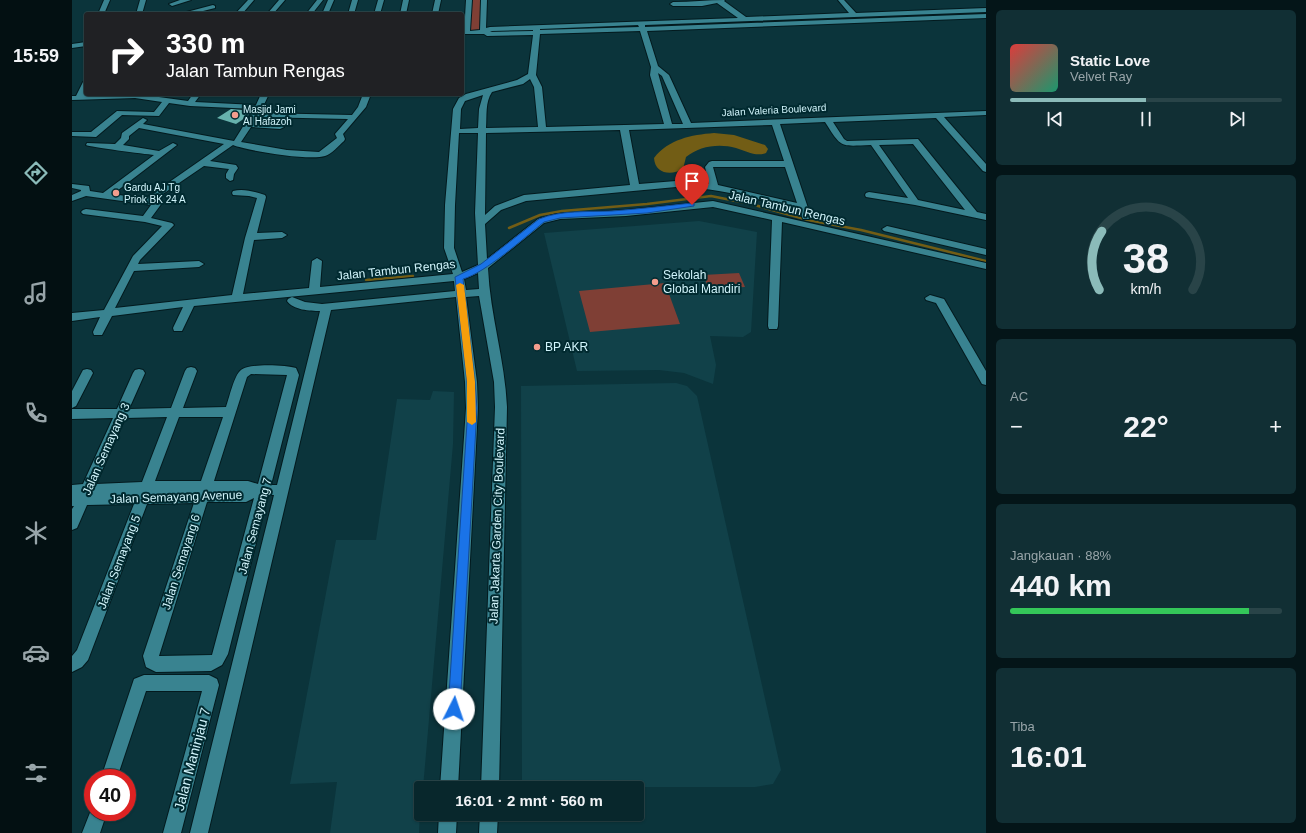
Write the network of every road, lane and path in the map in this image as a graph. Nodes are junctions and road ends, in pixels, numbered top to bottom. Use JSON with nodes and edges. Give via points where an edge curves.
{"nodes":[{"id":1,"x":107,"y":0,"type":"edge"},
{"id":2,"x":143,"y":0,"type":"edge"},
{"id":3,"x":188,"y":0,"type":"edge"},
{"id":4,"x":251,"y":0,"type":"edge"},
{"id":5,"x":282,"y":0,"type":"edge"},
{"id":6,"x":320,"y":0,"type":"edge"},
{"id":7,"x":331,"y":0,"type":"edge"},
{"id":8,"x":355,"y":0,"type":"edge"},
{"id":9,"x":381,"y":0,"type":"edge"},
{"id":10,"x":406,"y":0,"type":"edge"},
{"id":11,"x":438,"y":0,"type":"edge"},
{"id":12,"x":469,"y":0,"type":"edge"},
{"id":13,"x":484,"y":0,"type":"edge"},
{"id":14,"x":721,"y":0,"type":"edge"},
{"id":15,"x":841,"y":0,"type":"edge"},
{"id":16,"x":170,"y":4,"type":"edge"},
{"id":17,"x":986,"y":10,"type":"edge"},
{"id":18,"x":102,"y":12,"type":"edge"},
{"id":19,"x":140,"y":12,"type":"edge"},
{"id":20,"x":189,"y":12,"type":"edge"},
{"id":21,"x":208,"y":12,"type":"edge"},
{"id":22,"x":240,"y":12,"type":"edge"},
{"id":23,"x":272,"y":12,"type":"edge"},
{"id":24,"x":311,"y":12,"type":"edge"},
{"id":25,"x":326,"y":12,"type":"edge"},
{"id":26,"x":351,"y":12,"type":"edge"},
{"id":27,"x":378,"y":12,"type":"edge"},
{"id":28,"x":403,"y":12,"type":"edge"},
{"id":29,"x":435,"y":12,"type":"edge"},
{"id":30,"x":677,"y":13,"type":"edge"},
{"id":31,"x":986,"y":16,"type":"edge"},
{"id":32,"x":851,"y":17,"type":"junction"},
{"id":33,"x":745,"y":20,"type":"junction"},
{"id":34,"x":642,"y":26,"type":"junction"},
{"id":35,"x":537,"y":30,"type":"junction"},
{"id":36,"x":484,"y":32,"type":"junction"},
{"id":37,"x":84,"y":41,"type":"edge"},
{"id":38,"x":72,"y":42,"type":"edge"},
{"id":39,"x":84,"y":44,"type":"edge"},
{"id":40,"x":72,"y":46,"type":"edge"},
{"id":41,"x":655,"y":67,"type":"junction"},
{"id":42,"x":532,"y":75,"type":"junction"},
{"id":43,"x":84,"y":87,"type":"edge"},
{"id":44,"x":489,"y":91,"type":"junction"},
{"id":45,"x":196,"y":96,"type":"edge"},
{"id":46,"x":263,"y":96,"type":"edge"},
{"id":47,"x":366,"y":96,"type":"edge"},
{"id":48,"x":76,"y":98,"type":"edge"},
{"id":49,"x":167,"y":101,"type":"junction"},
{"id":50,"x":190,"y":104,"type":"junction"},
{"id":51,"x":256,"y":111,"type":"junction"},
{"id":52,"x":985,"y":113,"type":"edge"},
{"id":53,"x":149,"y":114,"type":"junction"},
{"id":54,"x":939,"y":116,"type":"junction"},
{"id":55,"x":354,"y":117,"type":"junction"},
{"id":56,"x":827,"y":119,"type":"junction"},
{"id":57,"x":775,"y":122,"type":"junction"},
{"id":58,"x":249,"y":124,"type":"junction"},
{"id":59,"x":137,"y":125,"type":"junction"},
{"id":60,"x":669,"y":126,"type":"junction"},
{"id":61,"x":688,"y":126,"type":"junction"},
{"id":62,"x":280,"y":127,"type":"dead end"},
{"id":63,"x":624,"y":128,"type":"junction"},
{"id":64,"x":542,"y":129,"type":"junction"},
{"id":65,"x":483,"y":130,"type":"junction"},
{"id":66,"x":456,"y":131,"type":"junction"},
{"id":67,"x":908,"y":133,"type":"dead end"},
{"id":68,"x":72,"y":134,"type":"edge"},
{"id":69,"x":915,"y":141,"type":"junction"},
{"id":70,"x":233,"y":143,"type":"junction"},
{"id":71,"x":874,"y":143,"type":"junction"},
{"id":72,"x":90,"y":145,"type":"dead end"},
{"id":73,"x":173,"y":145,"type":"dead end"},
{"id":74,"x":116,"y":146,"type":"junction"},
{"id":75,"x":287,"y":153,"type":"junction"},
{"id":76,"x":161,"y":154,"type":"junction"},
{"id":77,"x":281,"y":162,"type":"dead end"},
{"id":78,"x":202,"y":163,"type":"junction"},
{"id":79,"x":788,"y":164,"type":"junction"},
{"id":80,"x":986,"y":169,"type":"edge"},
{"id":81,"x":230,"y":178,"type":"dead end"},
{"id":82,"x":74,"y":186,"type":"dead end"},
{"id":83,"x":714,"y":187,"type":"junction"},
{"id":84,"x":635,"y":188,"type":"junction"},
{"id":85,"x":86,"y":193,"type":"junction"},
{"id":86,"x":236,"y":193,"type":"dead end"},
{"id":87,"x":869,"y":195,"type":"dead end"},
{"id":88,"x":105,"y":196,"type":"junction"},
{"id":89,"x":72,"y":198,"type":"edge"},
{"id":90,"x":152,"y":202,"type":"junction"},
{"id":91,"x":915,"y":202,"type":"junction"},
{"id":92,"x":802,"y":207,"type":"junction"},
{"id":93,"x":86,"y":212,"type":"dead end"},
{"id":94,"x":974,"y":215,"type":"junction"},
{"id":95,"x":806,"y":217,"type":"dead end"},
{"id":96,"x":986,"y":218,"type":"edge"},
{"id":97,"x":145,"y":220,"type":"junction"},
{"id":98,"x":777,"y":220,"type":"junction"},
{"id":99,"x":481,"y":223,"type":"junction"},
{"id":100,"x":887,"y":229,"type":"dead end"},
{"id":101,"x":282,"y":235,"type":"dead end"},
{"id":102,"x":251,"y":237,"type":"junction"},
{"id":103,"x":986,"y":252,"type":"edge"},
{"id":104,"x":317,"y":261,"type":"dead end"},
{"id":105,"x":199,"y":264,"type":"dead end"},
{"id":106,"x":483,"y":265,"type":"junction"},
{"id":107,"x":986,"y":266,"type":"edge"},
{"id":108,"x":130,"y":268,"type":"junction"},
{"id":109,"x":459,"y":277,"type":"junction"},
{"id":110,"x":314,"y":291,"type":"junction"},
{"id":111,"x":484,"y":292,"type":"junction"},
{"id":112,"x":461,"y":294,"type":"junction"},
{"id":113,"x":238,"y":296,"type":"junction"},
{"id":114,"x":930,"y":298,"type":"dead end"},
{"id":115,"x":292,"y":301,"type":"dead end"},
{"id":116,"x":190,"y":303,"type":"junction"},
{"id":117,"x":326,"y":307,"type":"junction"},
{"id":118,"x":109,"y":310,"type":"junction"},
{"id":119,"x":72,"y":317,"type":"edge"},
{"id":120,"x":773,"y":326,"type":"dead end"},
{"id":121,"x":178,"y":328,"type":"dead end"},
{"id":122,"x":98,"y":332,"type":"dead end"},
{"id":123,"x":191,"y":371,"type":"dead end"},
{"id":124,"x":245,"y":372,"type":"joint"},
{"id":125,"x":87,"y":373,"type":"dead end"},
{"id":126,"x":139,"y":373,"type":"dead end"},
{"id":127,"x":986,"y":381,"type":"edge"},
{"id":128,"x":72,"y":403,"type":"edge"},
{"id":129,"x":230,"y":412,"type":"junction"},
{"id":130,"x":121,"y":413,"type":"junction"},
{"id":131,"x":176,"y":413,"type":"junction"},
{"id":132,"x":72,"y":414,"type":"edge"},
{"id":133,"x":72,"y":490,"type":"edge"},
{"id":134,"x":262,"y":490,"type":"junction"},
{"id":135,"x":282,"y":490,"type":"junction"},
{"id":136,"x":205,"y":491,"type":"junction"},
{"id":137,"x":146,"y":493,"type":"junction"},
{"id":138,"x":81,"y":497,"type":"edge"},
{"id":139,"x":72,"y":524,"type":"edge"},
{"id":140,"x":151,"y":662,"type":"joint"},
{"id":141,"x":74,"y":663,"type":"edge"},
{"id":142,"x":112,"y":769,"type":"edge"},
{"id":143,"x":449,"y":781,"type":"edge"},
{"id":144,"x":490,"y":781,"type":"edge"},
{"id":145,"x":95,"y":821,"type":"edge"},
{"id":146,"x":448,"y":821,"type":"edge"},
{"id":147,"x":489,"y":821,"type":"edge"},
{"id":148,"x":91,"y":833,"type":"edge"},
{"id":149,"x":172,"y":833,"type":"edge"},
{"id":150,"x":199,"y":833,"type":"edge"},
{"id":151,"x":447,"y":833,"type":"edge"},
{"id":152,"x":488,"y":833,"type":"edge"}],
"edges":[{"from":1,"to":18,"type":"street"},
{"from":2,"to":19,"type":"street"},
{"from":3,"to":16,"type":"street"},
{"from":4,"to":22,"type":"street"},
{"from":5,"to":23,"type":"street"},
{"from":6,"to":24,"type":"street"},
{"from":7,"to":25,"type":"street"},
{"from":8,"to":26,"type":"street"},
{"from":9,"to":27,"type":"street"},
{"from":10,"to":28,"type":"street"},
{"from":11,"to":29,"type":"street"},
{"from":12,"to":36,"type":"street","via":[[466,33]]},
{"from":13,"to":36,"type":"street"},
{"from":14,"to":30,"type":"street"},
{"from":14,"to":33,"type":"street"},
{"from":15,"to":32,"type":"street"},
{"from":17,"to":32,"type":"street"},
{"from":20,"to":21,"type":"street","via":[[215,5]]},
{"from":30,"to":32,"type":"street"},
{"from":30,"to":33,"type":"street"},
{"from":30,"to":34,"type":"street"},
{"from":31,"to":32,"type":"street"},
{"from":32,"to":33,"type":"street"},
{"from":34,"to":35,"type":"street"},
{"from":34,"to":41,"type":"street"},
{"from":35,"to":36,"type":"street","via":[[494,29]]},
{"from":35,"to":42,"type":"street"},
{"from":37,"to":38,"type":"street"},
{"from":39,"to":40,"type":"street"},
{"from":41,"to":60,"type":"street","via":[[654,75]]},
{"from":41,"to":61,"type":"street","via":[[666,75]]},
{"from":42,"to":44,"type":"street","via":[[520,82]]},
{"from":42,"to":64,"type":"street","via":[[538,87]]},
{"from":43,"to":48,"type":"street"},
{"from":44,"to":65,"type":"street","name":"Jalan Jakarta Garden City Boulevard","via":[[483,109]]},
{"from":44,"to":66,"type":"street","via":[[462,100],[457,109]]},
{"from":45,"to":50,"type":"street"},
{"from":46,"to":51,"type":"street"},
{"from":47,"to":55,"type":"street"},
{"from":48,"to":49,"type":"street","via":[[135,96]]},
{"from":49,"to":50,"type":"street"},
{"from":49,"to":53,"type":"street","via":[[156,114]]},
{"from":50,"to":51,"type":"street"},
{"from":51,"to":55,"type":"street","via":[[298,117]]},
{"from":51,"to":58,"type":"street"},
{"from":52,"to":54,"type":"street","name":"Jalan Valeria Boulevard"},
{"from":53,"to":59,"type":"street"},
{"from":53,"to":68,"type":"street","via":[[120,113],[94,134]]},
{"from":54,"to":56,"type":"street","name":"Jalan Valeria Boulevard"},
{"from":54,"to":80,"type":"street"},
{"from":55,"to":75,"type":"street","via":[[340,134],[341,139],[324,154]]},
{"from":56,"to":57,"type":"street","name":"Jalan Valeria Boulevard"},
{"from":56,"to":71,"type":"street","via":[[841,141],[850,144]]},
{"from":57,"to":61,"type":"street","name":"Jalan Valeria Boulevard"},
{"from":57,"to":79,"type":"street"},
{"from":58,"to":62,"type":"street"},
{"from":58,"to":70,"type":"street"},
{"from":59,"to":70,"type":"street"},
{"from":59,"to":74,"type":"street"},
{"from":60,"to":61,"type":"street","name":"Jalan Valeria Boulevard"},
{"from":60,"to":63,"type":"street","name":"Jalan Valeria Boulevard"},
{"from":63,"to":64,"type":"street","name":"Jalan Valeria Boulevard"},
{"from":63,"to":84,"type":"street"},
{"from":64,"to":65,"type":"street","name":"Jalan Valeria Boulevard"},
{"from":65,"to":66,"type":"street","name":"Jalan Valeria Boulevard"},
{"from":65,"to":99,"type":"street","name":"Jalan Jakarta Garden City Boulevard"},
{"from":66,"to":109,"type":"street","via":[[449,248]]},
{"from":67,"to":69,"type":"street"},
{"from":69,"to":71,"type":"street"},
{"from":69,"to":94,"type":"street"},
{"from":70,"to":75,"type":"street"},
{"from":70,"to":78,"type":"street"},
{"from":71,"to":91,"type":"street"},
{"from":72,"to":74,"type":"street"},
{"from":73,"to":76,"type":"street"},
{"from":74,"to":76,"type":"street"},
{"from":75,"to":77,"type":"street"},
{"from":76,"to":88,"type":"street"},
{"from":78,"to":81,"type":"street","via":[[234,168]]},
{"from":78,"to":90,"type":"street"},
{"from":79,"to":83,"type":"street","via":[[712,164],[709,166]]},
{"from":79,"to":92,"type":"street"},
{"from":82,"to":85,"type":"street","via":[[85,188]]},
{"from":83,"to":84,"type":"street","via":[[692,184]]},
{"from":83,"to":92,"type":"street"},
{"from":84,"to":99,"type":"street","via":[[524,198],[498,208]]},
{"from":85,"to":88,"type":"street"},
{"from":85,"to":89,"type":"street"},
{"from":86,"to":102,"type":"street","via":[[250,193],[262,197]]},
{"from":87,"to":91,"type":"street"},
{"from":88,"to":90,"type":"street"},
{"from":90,"to":97,"type":"street","via":[[157,204]]},
{"from":91,"to":94,"type":"street"},
{"from":92,"to":95,"type":"street"},
{"from":93,"to":97,"type":"street"},
{"from":94,"to":96,"type":"street"},
{"from":97,"to":108,"type":"street","via":[[169,225],[136,258]]},
{"from":98,"to":106,"type":"street","name":"Jalan Tambun Rengas","via":[[738,209],[704,204],[647,211],[554,217],[541,221]]},
{"from":98,"to":107,"type":"street","name":"Jalan Tambun Rengas"},
{"from":98,"to":120,"type":"street"},
{"from":99,"to":106,"type":"street","name":"Jalan Jakarta Garden City Boulevard"},
{"from":100,"to":103,"type":"street"},
{"from":101,"to":102,"type":"street"},
{"from":102,"to":113,"type":"street"},
{"from":104,"to":110,"type":"street"},
{"from":105,"to":108,"type":"street"},
{"from":106,"to":109,"type":"street","name":"Jalan Tambun Rengas"},
{"from":106,"to":111,"type":"street","name":"Jalan Jakarta Garden City Boulevard"},
{"from":108,"to":118,"type":"street"},
{"from":109,"to":110,"type":"street","name":"Jalan Tambun Rengas"},
{"from":109,"to":112,"type":"street"},
{"from":110,"to":113,"type":"street","name":"Jalan Tambun Rengas"},
{"from":111,"to":112,"type":"street"},
{"from":111,"to":144,"type":"street","name":"Jalan Jakarta Garden City Boulevard","via":[[500,382],[501,407]]},
{"from":112,"to":117,"type":"street"},
{"from":112,"to":143,"type":"street","via":[[472,408]]},
{"from":113,"to":116,"type":"street","name":"Jalan Tambun Rengas"},
{"from":114,"to":127,"type":"street","via":[[940,301]]},
{"from":115,"to":117,"type":"street","via":[[303,306]]},
{"from":116,"to":118,"type":"street","name":"Jalan Tambun Rengas"},
{"from":116,"to":121,"type":"street"},
{"from":117,"to":135,"type":"street"},
{"from":118,"to":119,"type":"street","name":"Jalan Tambun Rengas"},
{"from":118,"to":122,"type":"street"},
{"from":123,"to":131,"type":"street","name":"Jalan Semayang 5"},
{"from":124,"to":129,"type":"street","name":"Jalan Semayang 6"},
{"from":124,"to":134,"type":"street","name":"Jalan Semayang 7","via":[[288,370],[292,371],[293,375]]},
{"from":125,"to":128,"type":"street"},
{"from":126,"to":130,"type":"street","name":"Jalan Semayang 3"},
{"from":129,"to":131,"type":"street"},
{"from":129,"to":136,"type":"street","name":"Jalan Semayang 6"},
{"from":130,"to":131,"type":"street"},
{"from":130,"to":132,"type":"street"},
{"from":130,"to":138,"type":"street","name":"Jalan Semayang 3"},
{"from":131,"to":137,"type":"street","name":"Jalan Semayang 5"},
{"from":133,"to":138,"type":"street","name":"Jalan Semayang Avenue"},
{"from":134,"to":135,"type":"street","name":"Jalan Semayang Avenue"},
{"from":134,"to":136,"type":"street","name":"Jalan Semayang Avenue","via":[[246,496]]},
{"from":134,"to":140,"type":"street","name":"Jalan Semayang 7","via":[[217,660],[197,664]]},
{"from":135,"to":150,"type":"street"},
{"from":136,"to":137,"type":"street","name":"Jalan Semayang Avenue"},
{"from":136,"to":140,"type":"street","name":"Jalan Semayang 6","via":[[150,656]]},
{"from":137,"to":138,"type":"street","name":"Jalan Semayang Avenue"},
{"from":137,"to":141,"type":"street","name":"Jalan Semayang 5","via":[[82,655]]},
{"from":138,"to":139,"type":"street","name":"Jalan Semayang 3"},
{"from":142,"to":149,"type":"street","name":"Jalan Maninjau 7","via":[[140,685],[211,685]]},
{"from":145,"to":148,"type":"street"},
{"from":146,"to":151,"type":"street"},
{"from":147,"to":152,"type":"street"}]}
